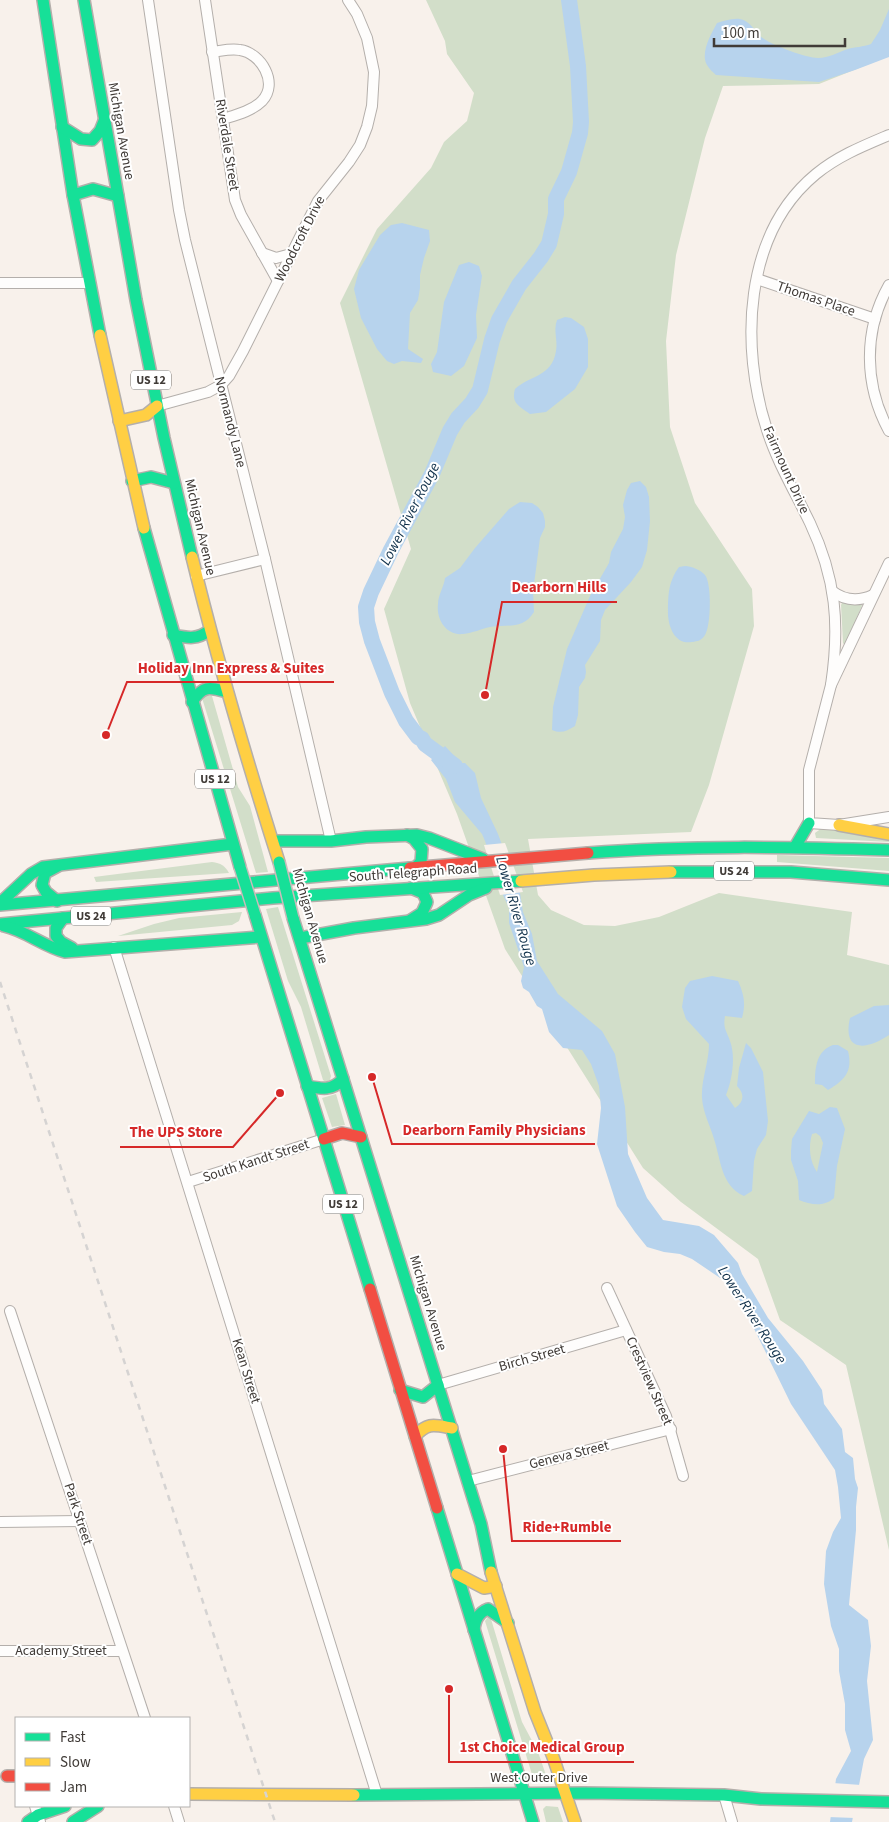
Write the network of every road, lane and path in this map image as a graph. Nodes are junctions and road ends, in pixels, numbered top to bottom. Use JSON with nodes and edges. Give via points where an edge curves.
{"nodes":[{"id":1,"x":43,"y":0,"type":"edge"},
{"id":2,"x":84,"y":0,"type":"edge"},
{"id":3,"x":148,"y":0,"type":"edge"},
{"id":4,"x":204,"y":0,"type":"edge"},
{"id":5,"x":348,"y":0,"type":"edge"},
{"id":6,"x":212,"y":52,"type":"junction"},
{"id":7,"x":223,"y":119,"type":"junction"},
{"id":8,"x":104,"y":122,"type":"junction"},
{"id":9,"x":62,"y":127,"type":"junction"},
{"id":10,"x":889,"y":135,"type":"edge"},
{"id":11,"x":73,"y":195,"type":"junction"},
{"id":12,"x":118,"y":196,"type":"junction"},
{"id":13,"x":262,"y":253,"type":"junction"},
{"id":14,"x":291,"y":254,"type":"junction"},
{"id":15,"x":758,"y":279,"type":"junction"},
{"id":16,"x":278,"y":281,"type":"junction"},
{"id":17,"x":0,"y":283,"type":"edge"},
{"id":18,"x":90,"y":283,"type":"junction"},
{"id":19,"x":889,"y":285,"type":"edge"},
{"id":20,"x":875,"y":319,"type":"junction"},
{"id":21,"x":221,"y":385,"type":"junction"},
{"id":22,"x":156,"y":406,"type":"junction"},
{"id":23,"x":119,"y":421,"type":"junction"},
{"id":24,"x":889,"y":431,"type":"edge"},
{"id":25,"x":132,"y":481,"type":"junction"},
{"id":26,"x":174,"y":483,"type":"junction"},
{"id":27,"x":265,"y":559,"type":"junction"},
{"id":28,"x":889,"y":563,"type":"edge"},
{"id":29,"x":196,"y":576,"type":"junction"},
{"id":30,"x":832,"y":591,"type":"junction"},
{"id":31,"x":873,"y":595,"type":"junction"},
{"id":32,"x":210,"y":630,"type":"junction"},
{"id":33,"x":173,"y":635,"type":"junction"},
{"id":34,"x":831,"y":684,"type":"junction"},
{"id":35,"x":228,"y":692,"type":"junction"},
{"id":36,"x":192,"y":702,"type":"junction"},
{"id":37,"x":889,"y":817,"type":"edge"},
{"id":38,"x":809,"y":823,"type":"junction"},
{"id":39,"x":838,"y":825,"type":"junction"},
{"id":40,"x":889,"y":834,"type":"edge"},
{"id":41,"x":405,"y":835,"type":"junction"},
{"id":42,"x":273,"y":841,"type":"junction"},
{"id":43,"x":331,"y":841,"type":"junction"},
{"id":44,"x":233,"y":844,"type":"junction"},
{"id":45,"x":796,"y":847,"type":"junction"},
{"id":46,"x":889,"y":850,"type":"edge"},
{"id":47,"x":487,"y":861,"type":"junction"},
{"id":48,"x":59,"y":865,"type":"junction"},
{"id":49,"x":415,"y":868,"type":"junction"},
{"id":50,"x":889,"y":880,"type":"edge"},
{"id":51,"x":498,"y":883,"type":"junction"},
{"id":52,"x":411,"y":888,"type":"junction"},
{"id":53,"x":57,"y":901,"type":"junction"},
{"id":54,"x":0,"y":904,"type":"edge"},
{"id":55,"x":63,"y":918,"type":"junction"},
{"id":56,"x":410,"y":921,"type":"junction"},
{"id":57,"x":0,"y":925,"type":"edge"},
{"id":58,"x":261,"y":937,"type":"junction"},
{"id":59,"x":300,"y":938,"type":"junction"},
{"id":60,"x":114,"y":947,"type":"junction"},
{"id":61,"x":78,"y":951,"type":"junction"},
{"id":62,"x":344,"y":1079,"type":"junction"},
{"id":63,"x":307,"y":1086,"type":"junction"},
{"id":64,"x":361,"y":1137,"type":"junction"},
{"id":65,"x":324,"y":1139,"type":"junction"},
{"id":66,"x":188,"y":1182,"type":"junction"},
{"id":67,"x":607,"y":1288,"type":"dead end"},
{"id":68,"x":10,"y":1311,"type":"dead end"},
{"id":69,"x":626,"y":1330,"type":"junction"},
{"id":70,"x":438,"y":1385,"type":"junction"},
{"id":71,"x":400,"y":1390,"type":"junction"},
{"id":72,"x":452,"y":1428,"type":"junction"},
{"id":73,"x":671,"y":1429,"type":"junction"},
{"id":74,"x":415,"y":1436,"type":"junction"},
{"id":75,"x":683,"y":1476,"type":"dead end"},
{"id":76,"x":468,"y":1481,"type":"junction"},
{"id":77,"x":80,"y":1521,"type":"junction"},
{"id":78,"x":0,"y":1522,"type":"edge"},
{"id":79,"x":457,"y":1574,"type":"junction"},
{"id":80,"x":496,"y":1586,"type":"junction"},
{"id":81,"x":508,"y":1623,"type":"junction"},
{"id":82,"x":474,"y":1630,"type":"junction"},
{"id":83,"x":0,"y":1651,"type":"edge"},
{"id":84,"x":122,"y":1651,"type":"junction"},
{"id":85,"x":145,"y":1717,"type":"edge"},
{"id":86,"x":524,"y":1792,"type":"junction"},
{"id":87,"x":565,"y":1793,"type":"junction"},
{"id":88,"x":190,"y":1794,"type":"edge"},
{"id":89,"x":376,"y":1795,"type":"junction"},
{"id":90,"x":724,"y":1795,"type":"junction"},
{"id":91,"x":889,"y":1802,"type":"edge"},
{"id":92,"x":62,"y":1807,"type":"edge"},
{"id":93,"x":97,"y":1807,"type":"edge"},
{"id":94,"x":174,"y":1807,"type":"edge"},
{"id":95,"x":35,"y":1816,"type":"edge"},
{"id":96,"x":73,"y":1822,"type":"edge"},
{"id":97,"x":179,"y":1822,"type":"edge"},
{"id":98,"x":533,"y":1822,"type":"edge"},
{"id":99,"x":575,"y":1822,"type":"edge"},
{"id":100,"x":732,"y":1822,"type":"edge"}],
"edges":[{"from":1,"to":9,"type":"main road","number":"US 12"},
{"from":2,"to":8,"type":"main road","name":"Michigan Avenue","number":"US 12"},
{"from":3,"to":21,"type":"street","name":"Normandy Lane","via":[[179,210]]},
{"from":4,"to":6,"type":"street","name":"Riverdale Street"},
{"from":5,"to":14,"type":"street","name":"Woodcroft Drive","via":[[362,24],[370,48],[374,83],[370,116],[360,144],[318,201]]},
{"from":6,"to":7,"type":"street","name":"Riverdale Street"},
{"from":6,"to":7,"type":"street","via":[[248,52],[264,66],[268,77],[268,89],[262,100],[245,112]]},
{"from":7,"to":13,"type":"street","name":"Riverdale Street","via":[[235,200]]},
{"from":8,"to":9,"type":"main road","via":[[96,138],[88,141],[82,141]]},
{"from":8,"to":12,"type":"main road","name":"Michigan Avenue","number":"US 12"},
{"from":9,"to":11,"type":"main road","number":"US 12"},
{"from":10,"to":15,"type":"street","name":"Fairmount Drive","via":[[832,162],[803,186],[774,228]]},
{"from":11,"to":12,"type":"main road","via":[[92,189]]},
{"from":11,"to":18,"type":"main road","number":"US 12"},
{"from":12,"to":22,"type":"main road","name":"Michigan Avenue","number":"US 12"},
{"from":13,"to":14,"type":"street","via":[[276,258]]},
{"from":13,"to":16,"type":"street","name":"Riverdale Street"},
{"from":14,"to":16,"type":"street","name":"Woodcroft Drive"},
{"from":15,"to":20,"type":"street","name":"Thomas Place"},
{"from":15,"to":30,"type":"street","name":"Fairmount Drive","via":[[752,348],[762,413],[774,450],[817,538]]},
{"from":16,"to":21,"type":"street","name":"Woodcroft Drive","via":[[243,351]]},
{"from":17,"to":18,"type":"street"},
{"from":18,"to":23,"type":"main road","number":"US 12"},
{"from":19,"to":20,"type":"street"},
{"from":20,"to":24,"type":"street","via":[[870,355],[871,378],[876,401]]},
{"from":21,"to":22,"type":"street","via":[[208,392]]},
{"from":21,"to":27,"type":"street","name":"Normandy Lane"},
{"from":22,"to":23,"type":"main road","via":[[146,415]]},
{"from":22,"to":26,"type":"main road","name":"Michigan Avenue","number":"US 12"},
{"from":23,"to":25,"type":"main road","number":"US 12"},
{"from":25,"to":26,"type":"main road","via":[[151,477]]},
{"from":25,"to":33,"type":"main road","number":"US 12"},
{"from":26,"to":29,"type":"main road","name":"Michigan Avenue","number":"US 12"},
{"from":27,"to":29,"type":"street"},
{"from":27,"to":43,"type":"street","name":"Normandy Lane"},
{"from":28,"to":31,"type":"street"},
{"from":29,"to":32,"type":"main road","name":"Michigan Avenue","number":"US 12"},
{"from":30,"to":31,"type":"street","via":[[851,600]]},
{"from":30,"to":34,"type":"street","name":"Fairmount Drive","via":[[837,637]]},
{"from":31,"to":34,"type":"street"},
{"from":32,"to":33,"type":"main road","via":[[194,640]]},
{"from":32,"to":35,"type":"main road","name":"Michigan Avenue","number":"US 12"},
{"from":33,"to":36,"type":"main road","number":"US 12"},
{"from":34,"to":38,"type":"street","via":[[809,770]]},
{"from":35,"to":36,"type":"main road","via":[[204,688]]},
{"from":35,"to":42,"type":"main road","name":"Michigan Avenue","number":"US 12"},
{"from":36,"to":44,"type":"main road","number":"US 12"},
{"from":37,"to":39,"type":"street"},
{"from":38,"to":39,"type":"street"},
{"from":38,"to":45,"type":"main road"},
{"from":39,"to":40,"type":"main road"},
{"from":41,"to":43,"type":"main road"},
{"from":41,"to":47,"type":"main road","via":[[429,838]]},
{"from":41,"to":49,"type":"main road","via":[[414,838],[422,849],[421,862]]},
{"from":42,"to":43,"type":"main road"},
{"from":42,"to":59,"type":"main road","name":"Michigan Avenue","number":"US 12","bridge":true},
{"from":44,"to":48,"type":"main road"},
{"from":44,"to":58,"type":"main road","number":"US 12","bridge":true},
{"from":45,"to":46,"type":"main road","name":"South Telegraph Road","number":"US 24"},
{"from":45,"to":47,"type":"main road","name":"South Telegraph Road","number":"US 24","via":[[623,850]]},
{"from":47,"to":49,"type":"main road","name":"South Telegraph Road","number":"US 24"},
{"from":48,"to":53,"type":"main road","via":[[50,869],[42,885]]},
{"from":48,"to":54,"type":"main road","via":[[43,866]]},
{"from":49,"to":53,"type":"main road","name":"South Telegraph Road","number":"US 24"},
{"from":50,"to":51,"type":"main road","name":"South Telegraph Road","number":"US 24","via":[[726,870]]},
{"from":51,"to":52,"type":"main road","name":"South Telegraph Road","number":"US 24"},
{"from":51,"to":56,"type":"main road","via":[[469,895],[439,914]]},
{"from":52,"to":55,"type":"main road","name":"South Telegraph Road","number":"US 24"},
{"from":52,"to":56,"type":"main road","via":[[423,893],[427,902],[423,912]]},
{"from":53,"to":54,"type":"main road","name":"South Telegraph Road","number":"US 24"},
{"from":55,"to":57,"type":"main road","name":"South Telegraph Road","number":"US 24"},
{"from":55,"to":61,"type":"main road","via":[[57,924],[56,937],[59,942]]},
{"from":56,"to":59,"type":"main road"},
{"from":57,"to":61,"type":"main road","via":[[57,950]]},
{"from":58,"to":60,"type":"main road"},
{"from":58,"to":63,"type":"main road","number":"US 12"},
{"from":59,"to":62,"type":"main road","name":"Michigan Avenue","number":"US 12"},
{"from":60,"to":61,"type":"main road"},
{"from":60,"to":66,"type":"street","name":"Kean Street"},
{"from":62,"to":63,"type":"main road","via":[[332,1089]]},
{"from":62,"to":64,"type":"main road","name":"Michigan Avenue","number":"US 12"},
{"from":63,"to":65,"type":"main road","number":"US 12"},
{"from":64,"to":65,"type":"main road","via":[[342,1133]]},
{"from":64,"to":70,"type":"main road","name":"Michigan Avenue","number":"US 12"},
{"from":65,"to":66,"type":"street","name":"South Kandt Street"},
{"from":65,"to":71,"type":"main road","number":"US 12"},
{"from":66,"to":89,"type":"street","name":"Kean Street"},
{"from":67,"to":69,"type":"street","name":"Crestview Street"},
{"from":68,"to":77,"type":"street","name":"Park Street"},
{"from":69,"to":70,"type":"street","name":"Birch Street"},
{"from":69,"to":73,"type":"street","name":"Crestview Street"},
{"from":70,"to":71,"type":"main road","via":[[423,1397]]},
{"from":70,"to":72,"type":"main road","name":"Michigan Avenue","number":"US 12"},
{"from":71,"to":74,"type":"main road","number":"US 12"},
{"from":72,"to":74,"type":"main road","via":[[429,1424]]},
{"from":72,"to":76,"type":"main road","name":"Michigan Avenue","number":"US 12"},
{"from":73,"to":75,"type":"street","name":"Crestview Street"},
{"from":73,"to":76,"type":"street","name":"Geneva Street"},
{"from":74,"to":79,"type":"main road","number":"US 12"},
{"from":76,"to":80,"type":"main road","name":"Michigan Avenue","number":"US 12"},
{"from":77,"to":78,"type":"street"},
{"from":77,"to":84,"type":"street","name":"Park Street"},
{"from":79,"to":80,"type":"main road","via":[[484,1588]]},
{"from":79,"to":82,"type":"main road","number":"US 12"},
{"from":80,"to":81,"type":"main road","name":"Michigan Avenue","number":"US 12"},
{"from":81,"to":82,"type":"main road","via":[[488,1609],[476,1618]]},
{"from":81,"to":87,"type":"main road","name":"Michigan Avenue","number":"US 12","via":[[535,1712],[554,1756]]},
{"from":82,"to":86,"type":"main road","number":"US 12"},
{"from":83,"to":84,"type":"street","name":"Academy Street"},
{"from":84,"to":85,"type":"street","name":"Park Street"},
{"from":86,"to":87,"type":"main road","name":"West Outer Drive"},
{"from":86,"to":89,"type":"main road","name":"West Outer Drive"},
{"from":86,"to":98,"type":"main road","number":"US 12"},
{"from":87,"to":90,"type":"main road","name":"West Outer Drive"},
{"from":87,"to":99,"type":"main road","name":"Michigan Avenue","number":"US 12"},
{"from":88,"to":89,"type":"main road","name":"West Outer Drive"},
{"from":90,"to":91,"type":"main road","name":"West Outer Drive"},
{"from":90,"to":100,"type":"street"},
{"from":92,"to":95,"type":"main road"},
{"from":93,"to":96,"type":"main road"},
{"from":94,"to":97,"type":"street"}]}
